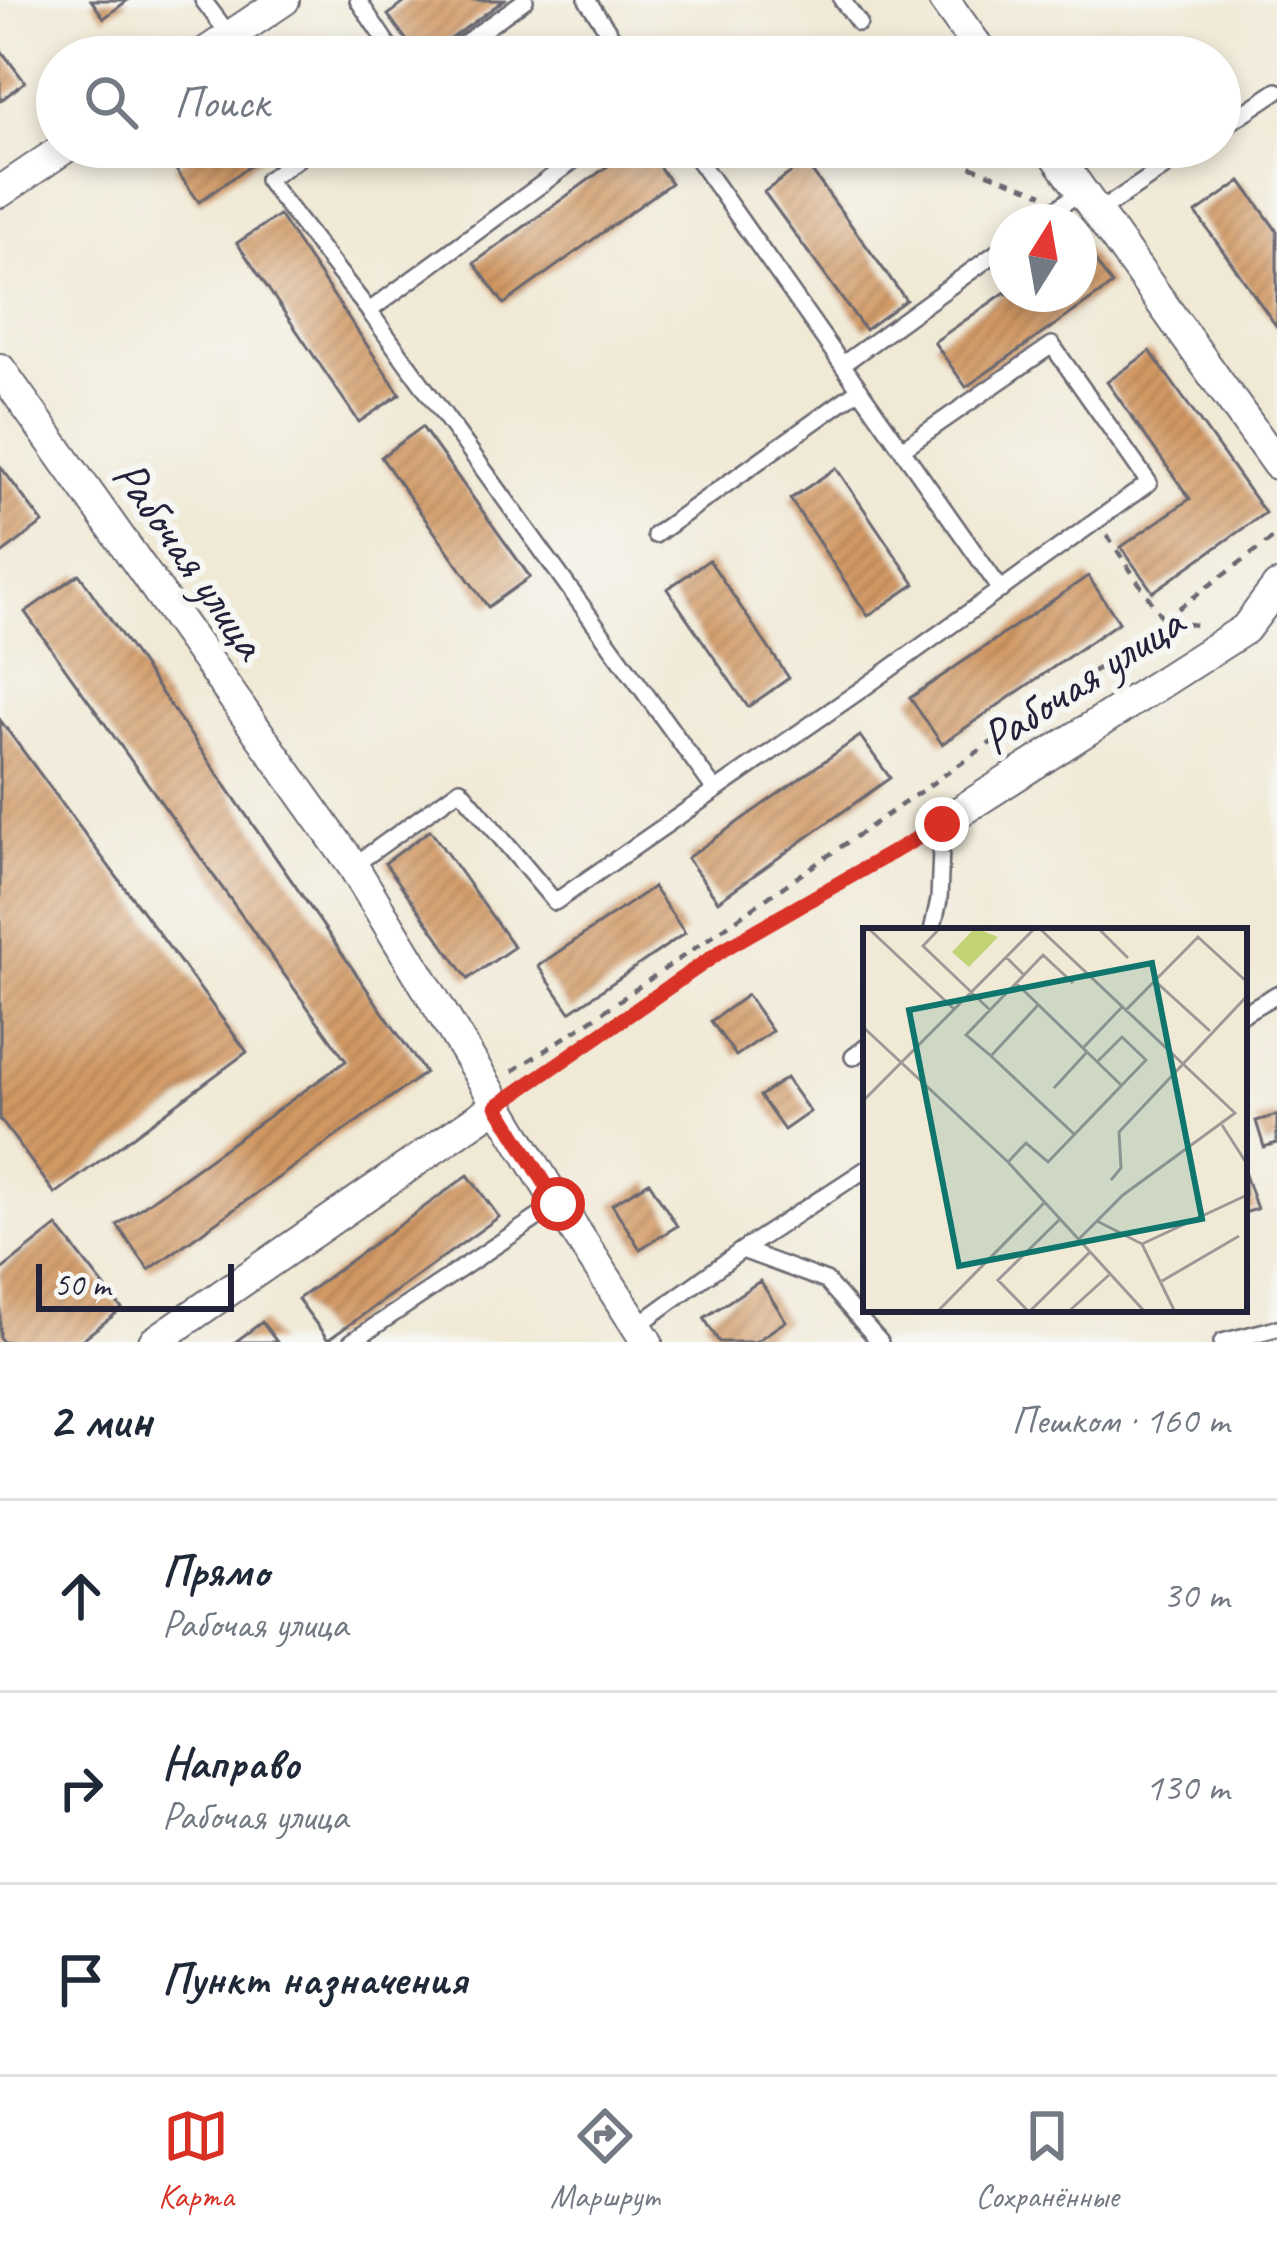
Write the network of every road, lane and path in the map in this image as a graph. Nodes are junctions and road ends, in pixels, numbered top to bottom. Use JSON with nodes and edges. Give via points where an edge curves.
{"nodes":[{"id":1,"x":203,"y":0,"type":"edge"},
{"id":2,"x":284,"y":0,"type":"edge"},
{"id":3,"x":358,"y":0,"type":"edge"},
{"id":4,"x":525,"y":0,"type":"edge"},
{"id":5,"x":587,"y":0,"type":"edge"},
{"id":6,"x":842,"y":0,"type":"edge"},
{"id":7,"x":944,"y":0,"type":"edge"},
{"id":8,"x":859,"y":23,"type":"dead end"},
{"id":9,"x":229,"y":36,"type":"edge"},
{"id":10,"x":231,"y":36,"type":"edge"},
{"id":11,"x":382,"y":36,"type":"edge"},
{"id":12,"x":474,"y":36,"type":"edge"},
{"id":13,"x":612,"y":36,"type":"edge"},
{"id":14,"x":970,"y":36,"type":"edge"},
{"id":15,"x":1275,"y":95,"type":"edge"},
{"id":16,"x":1241,"y":117,"type":"edge"},
{"id":17,"x":36,"y":167,"type":"edge"},
{"id":18,"x":284,"y":168,"type":"edge"},
{"id":19,"x":563,"y":168,"type":"edge"},
{"id":20,"x":703,"y":168,"type":"edge"},
{"id":21,"x":981,"y":168,"type":"edge"},
{"id":22,"x":1062,"y":168,"type":"edge"},
{"id":23,"x":1151,"y":168,"type":"edge"},
{"id":24,"x":0,"y":191,"type":"edge"},
{"id":25,"x":1081,"y":202,"type":"junction"},
{"id":26,"x":1077,"y":204,"type":"edge"},
{"id":27,"x":989,"y":258,"type":"edge"},
{"id":28,"x":369,"y":311,"type":"junction"},
{"id":29,"x":843,"y":364,"type":"junction"},
{"id":30,"x":0,"y":369,"type":"edge"},
{"id":31,"x":860,"y":389,"type":"junction"},
{"id":32,"x":902,"y":448,"type":"junction"},
{"id":33,"x":1277,"y":464,"type":"edge"},
{"id":34,"x":1098,"y":520,"type":"junction"},
{"id":35,"x":655,"y":535,"type":"dead end"},
{"id":36,"x":1277,"y":536,"type":"edge"},
{"id":37,"x":1277,"y":587,"type":"edge"},
{"id":38,"x":1000,"y":590,"type":"junction"},
{"id":39,"x":1245,"y":629,"type":"junction"},
{"id":40,"x":716,"y":790,"type":"junction"},
{"id":41,"x":942,"y":824,"type":"junction"},
{"id":42,"x":353,"y":866,"type":"junction"},
{"id":43,"x":933,"y":928,"type":"edge"},
{"id":44,"x":1277,"y":994,"type":"edge"},
{"id":45,"x":1247,"y":1010,"type":"edge"},
{"id":46,"x":501,"y":1091,"type":"junction"},
{"id":47,"x":863,"y":1170,"type":"edge"},
{"id":48,"x":558,"y":1204,"type":"junction"},
{"id":49,"x":742,"y":1250,"type":"junction"},
{"id":50,"x":1277,"y":1328,"type":"edge"},
{"id":51,"x":642,"y":1334,"type":"edge"},
{"id":52,"x":154,"y":1342,"type":"edge"},
{"id":53,"x":351,"y":1342,"type":"edge"},
{"id":54,"x":880,"y":1342,"type":"edge"},
{"id":55,"x":1222,"y":1342,"type":"edge"}],
"edges":[{"from":1,"to":9,"type":"lane"},
{"from":2,"to":10,"type":"street"},
{"from":3,"to":11,"type":"lane"},
{"from":4,"to":12,"type":"lane"},
{"from":5,"to":13,"type":"lane"},
{"from":6,"to":8,"type":"lane"},
{"from":7,"to":14,"type":"street"},
{"from":15,"to":16,"type":"lane"},
{"from":17,"to":24,"type":"street"},
{"from":18,"to":28,"type":"lane","via":[[267,180]]},
{"from":19,"to":28,"type":"lane"},
{"from":20,"to":29,"type":"lane"},
{"from":21,"to":25,"type":"path"},
{"from":22,"to":25,"type":"street"},
{"from":23,"to":25,"type":"lane"},
{"from":25,"to":26,"type":"lane"},
{"from":25,"to":33,"type":"street"},
{"from":27,"to":29,"type":"lane"},
{"from":28,"to":40,"type":"lane"},
{"from":29,"to":31,"type":"lane"},
{"from":30,"to":42,"type":"street","name":"Рабочая улица"},
{"from":31,"to":32,"type":"lane"},
{"from":31,"to":35,"type":"lane"},
{"from":32,"to":34,"type":"lane","via":[[1052,345],[1149,483]]},
{"from":32,"to":38,"type":"lane"},
{"from":34,"to":38,"type":"lane"},
{"from":34,"to":39,"type":"path","via":[[1165,622]]},
{"from":36,"to":46,"type":"path"},
{"from":37,"to":39,"type":"street","name":"Рабочая улица"},
{"from":38,"to":40,"type":"lane"},
{"from":39,"to":41,"type":"street","name":"Рабочая улица"},
{"from":40,"to":42,"type":"lane","via":[[555,902],[460,789]]},
{"from":41,"to":43,"type":"lane"},
{"from":41,"to":46,"type":"path"},
{"from":42,"to":46,"type":"street","name":"Рабочая улица"},
{"from":44,"to":45,"type":"lane"},
{"from":46,"to":48,"type":"street","name":"Рабочая улица"},
{"from":46,"to":52,"type":"street"},
{"from":47,"to":49,"type":"lane"},
{"from":48,"to":51,"type":"street","name":"Рабочая улица"},
{"from":48,"to":53,"type":"lane"},
{"from":49,"to":51,"type":"lane"},
{"from":49,"to":54,"type":"lane","via":[[826,1282]]},
{"from":50,"to":55,"type":"lane"}]}
